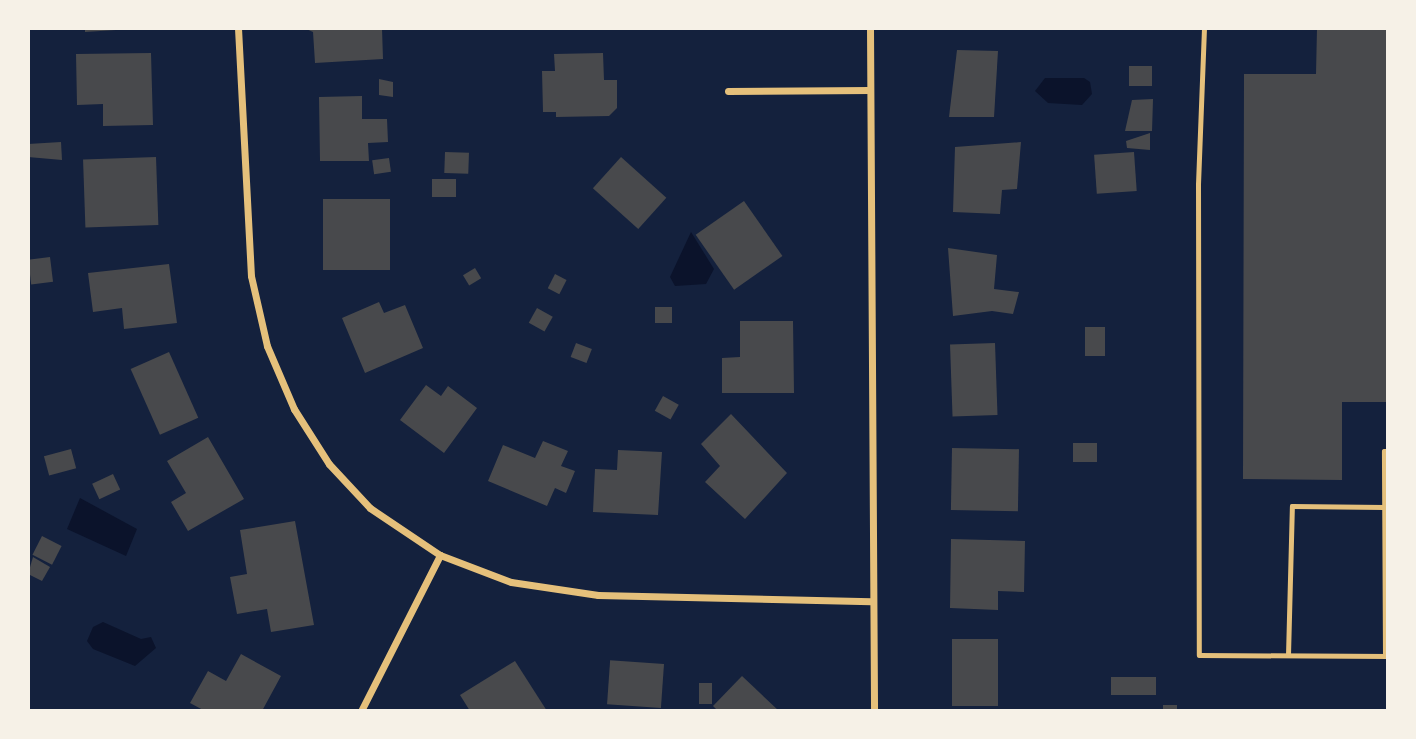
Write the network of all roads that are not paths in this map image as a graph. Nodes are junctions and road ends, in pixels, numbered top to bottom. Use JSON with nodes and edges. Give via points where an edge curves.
{"nodes":[{"id":1,"x":238,"y":28,"type":"edge"},
{"id":2,"x":870,"y":28,"type":"edge"},
{"id":3,"x":1204,"y":28,"type":"edge"},
{"id":4,"x":870,"y":90,"type":"junction"},
{"id":5,"x":728,"y":91,"type":"dead end"},
{"id":6,"x":1388,"y":451,"type":"edge"},
{"id":7,"x":1384,"y":507,"type":"junction"},
{"id":8,"x":440,"y":555,"type":"junction"},
{"id":9,"x":871,"y":601,"type":"junction"},
{"id":10,"x":1288,"y":656,"type":"junction"},
{"id":11,"x":1386,"y":656,"type":"edge"},
{"id":12,"x":361,"y":711,"type":"edge"},
{"id":13,"x":874,"y":711,"type":"edge"}],
"edges":[{"from":1,"to":8,"type":"street","via":[[250,276],[267,346],[294,409],[329,464],[370,508]]},
{"from":2,"to":4,"type":"street"},
{"from":3,"to":10,"type":"lane","via":[[1198,184],[1199,655]]},
{"from":4,"to":5,"type":"street"},
{"from":4,"to":9,"type":"street"},
{"from":6,"to":7,"type":"lane","via":[[1384,451]]},
{"from":7,"to":10,"type":"lane","via":[[1292,506]]},
{"from":7,"to":11,"type":"lane"},
{"from":8,"to":9,"type":"street","via":[[511,582],[598,595]]},
{"from":8,"to":12,"type":"street"},
{"from":9,"to":13,"type":"street"},
{"from":10,"to":11,"type":"lane"}]}
